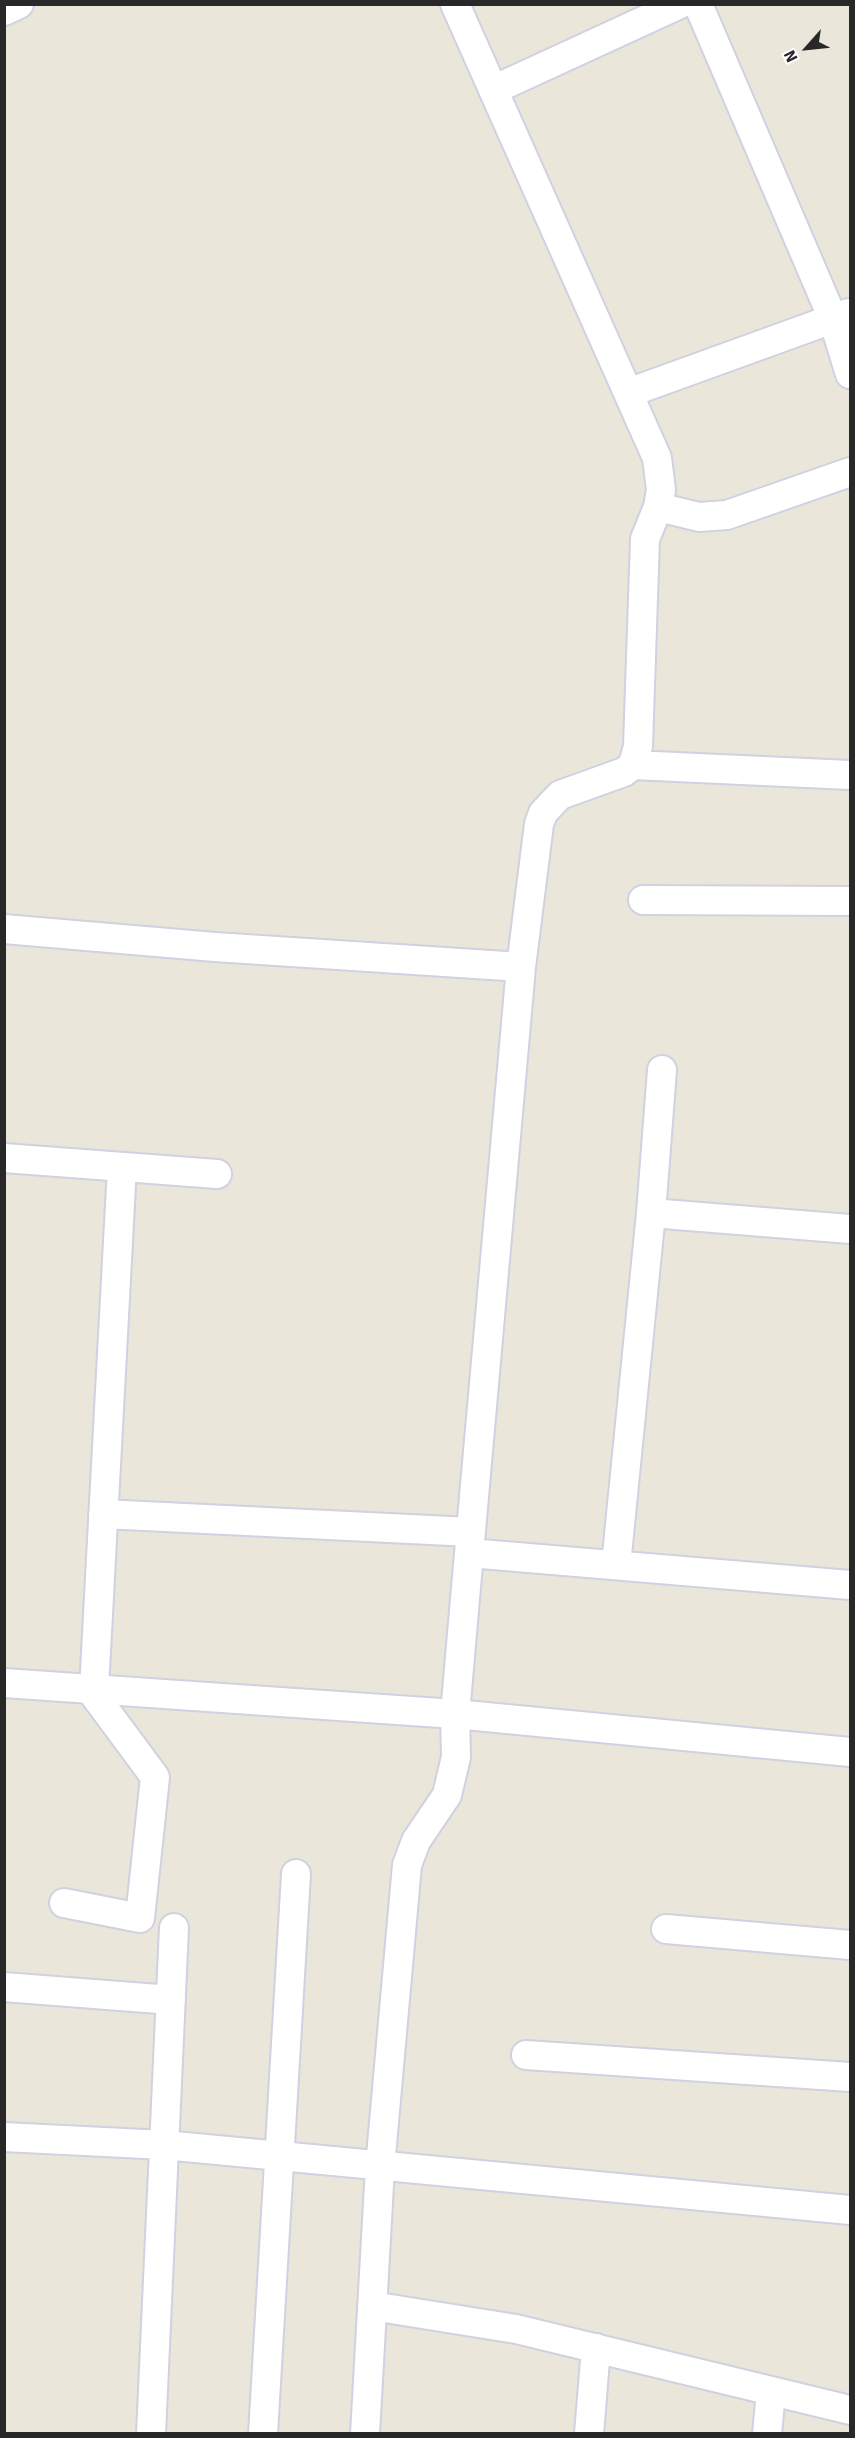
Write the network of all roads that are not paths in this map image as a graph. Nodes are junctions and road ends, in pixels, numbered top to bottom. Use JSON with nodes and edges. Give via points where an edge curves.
{"nodes":[{"id":1,"x":20,"y":4,"type":"edge"},
{"id":2,"x":455,"y":4,"type":"edge"},
{"id":3,"x":680,"y":4,"type":"edge"},
{"id":4,"x":698,"y":4,"type":"edge"},
{"id":5,"x":4,"y":11,"type":"edge"},
{"id":6,"x":493,"y":90,"type":"junction"},
{"id":7,"x":842,"y":316,"type":"edge"},
{"id":8,"x":850,"y":374,"type":"edge"},
{"id":9,"x":628,"y":393,"type":"junction"},
{"id":10,"x":850,"y":472,"type":"edge"},
{"id":11,"x":658,"y":507,"type":"junction"},
{"id":12,"x":633,"y":765,"type":"junction"},
{"id":13,"x":850,"y":774,"type":"edge"},
{"id":14,"x":643,"y":900,"type":"dead end"},
{"id":15,"x":850,"y":901,"type":"edge"},
{"id":16,"x":4,"y":929,"type":"edge"},
{"id":17,"x":521,"y":967,"type":"junction"},
{"id":18,"x":662,"y":1070,"type":"dead end"},
{"id":19,"x":4,"y":1158,"type":"edge"},
{"id":20,"x":122,"y":1167,"type":"junction"},
{"id":21,"x":217,"y":1174,"type":"dead end"},
{"id":22,"x":651,"y":1213,"type":"junction"},
{"id":23,"x":850,"y":1229,"type":"edge"},
{"id":24,"x":103,"y":1514,"type":"junction"},
{"id":25,"x":470,"y":1543,"type":"junction"},
{"id":26,"x":616,"y":1565,"type":"junction"},
{"id":27,"x":850,"y":1585,"type":"edge"},
{"id":28,"x":4,"y":1683,"type":"edge"},
{"id":29,"x":94,"y":1689,"type":"junction"},
{"id":30,"x":455,"y":1714,"type":"junction"},
{"id":31,"x":850,"y":1752,"type":"edge"},
{"id":32,"x":296,"y":1874,"type":"dead end"},
{"id":33,"x":64,"y":1903,"type":"dead end"},
{"id":34,"x":174,"y":1928,"type":"dead end"},
{"id":35,"x":666,"y":1929,"type":"dead end"},
{"id":36,"x":850,"y":1945,"type":"edge"},
{"id":37,"x":4,"y":1987,"type":"edge"},
{"id":38,"x":171,"y":2000,"type":"junction"},
{"id":39,"x":526,"y":2055,"type":"dead end"},
{"id":40,"x":850,"y":2077,"type":"edge"},
{"id":41,"x":4,"y":2138,"type":"edge"},
{"id":42,"x":164,"y":2145,"type":"junction"},
{"id":43,"x":278,"y":2158,"type":"junction"},
{"id":44,"x":380,"y":2167,"type":"junction"},
{"id":45,"x":850,"y":2210,"type":"edge"},
{"id":46,"x":372,"y":2306,"type":"junction"},
{"id":47,"x":596,"y":2348,"type":"junction"},
{"id":48,"x":771,"y":2392,"type":"junction"},
{"id":49,"x":850,"y":2410,"type":"edge"},
{"id":50,"x":152,"y":2433,"type":"edge"},
{"id":51,"x":263,"y":2433,"type":"edge"},
{"id":52,"x":365,"y":2433,"type":"edge"},
{"id":53,"x":589,"y":2433,"type":"edge"},
{"id":54,"x":767,"y":2433,"type":"edge"}],
"edges":[{"from":1,"to":5,"type":"street"},
{"from":2,"to":6,"type":"street"},
{"from":3,"to":6,"type":"street"},
{"from":4,"to":7,"type":"street"},
{"from":6,"to":9,"type":"street"},
{"from":7,"to":8,"type":"street"},
{"from":7,"to":9,"type":"street"},
{"from":9,"to":11,"type":"street","via":[[657,458],[661,490]]},
{"from":10,"to":11,"type":"street","via":[[727,515],[699,517]]},
{"from":11,"to":12,"type":"street","via":[[645,539],[638,746]]},
{"from":12,"to":13,"type":"street"},
{"from":12,"to":17,"type":"street","via":[[624,772],[560,795],[543,813]]},
{"from":14,"to":15,"type":"street"},
{"from":16,"to":17,"type":"street"},
{"from":17,"to":25,"type":"street"},
{"from":18,"to":22,"type":"street"},
{"from":19,"to":20,"type":"street"},
{"from":20,"to":21,"type":"street"},
{"from":20,"to":24,"type":"street"},
{"from":22,"to":23,"type":"street"},
{"from":22,"to":26,"type":"street"},
{"from":24,"to":25,"type":"street"},
{"from":24,"to":29,"type":"street"},
{"from":25,"to":26,"type":"street"},
{"from":25,"to":30,"type":"street"},
{"from":26,"to":27,"type":"street"},
{"from":28,"to":29,"type":"street"},
{"from":29,"to":30,"type":"street"},
{"from":29,"to":33,"type":"street","via":[[92,1692],[154,1777],[140,1918]]},
{"from":30,"to":31,"type":"street"},
{"from":30,"to":44,"type":"street","via":[[456,1757],[447,1795],[416,1841],[407,1865]]},
{"from":32,"to":43,"type":"street"},
{"from":34,"to":38,"type":"street"},
{"from":35,"to":36,"type":"street"},
{"from":37,"to":38,"type":"street"},
{"from":38,"to":42,"type":"street"},
{"from":39,"to":40,"type":"street"},
{"from":41,"to":42,"type":"street"},
{"from":42,"to":43,"type":"street"},
{"from":42,"to":50,"type":"street"},
{"from":43,"to":44,"type":"street"},
{"from":43,"to":51,"type":"street"},
{"from":44,"to":45,"type":"street"},
{"from":44,"to":46,"type":"street"},
{"from":46,"to":47,"type":"street","via":[[516,2329]]},
{"from":46,"to":52,"type":"street"},
{"from":47,"to":48,"type":"street"},
{"from":47,"to":53,"type":"street"},
{"from":48,"to":49,"type":"street"},
{"from":48,"to":54,"type":"street"}]}
